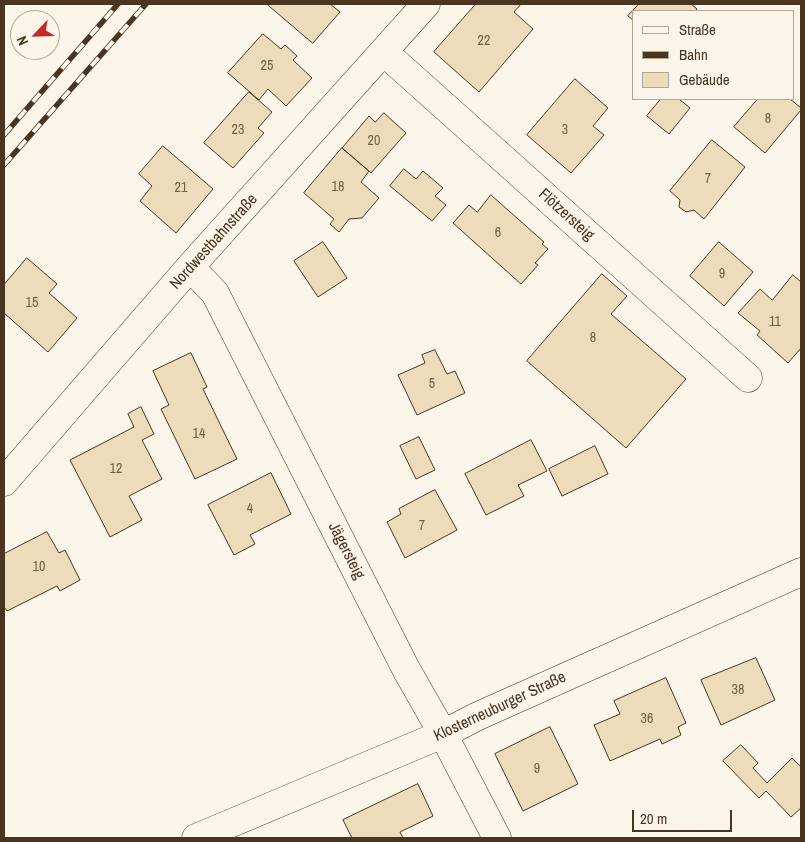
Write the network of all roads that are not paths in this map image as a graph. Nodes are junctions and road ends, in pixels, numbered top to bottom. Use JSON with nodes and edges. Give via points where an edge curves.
{"nodes":[{"id":1,"x":426,"y":4,"type":"edge"},
{"id":2,"x":384,"y":52,"type":"junction"},
{"id":3,"x":190,"y":267,"type":"junction"},
{"id":4,"x":748,"y":378,"type":"dead end"},
{"id":5,"x":4,"y":482,"type":"edge"},
{"id":6,"x":801,"y":572,"type":"edge"},
{"id":7,"x":442,"y":734,"type":"junction"},
{"id":8,"x":196,"y":838,"type":"edge"},
{"id":9,"x":497,"y":838,"type":"edge"}],
"edges":[{"from":1,"to":2,"type":"street","name":"Nordwestbahnstraße"},
{"from":2,"to":3,"type":"street","name":"Nordwestbahnstraße"},
{"from":2,"to":4,"type":"street","name":"Flötzersteig"},
{"from":3,"to":5,"type":"street","name":"Nordwestbahnstraße"},
{"from":3,"to":7,"type":"street","name":"Jägersteig","via":[[215,292]]},
{"from":6,"to":7,"type":"street","name":"Klosterneuburger Straße"},
{"from":7,"to":8,"type":"street","name":"Klosterneuburger Straße"},
{"from":7,"to":9,"type":"street","name":"Jägersteig"}]}
